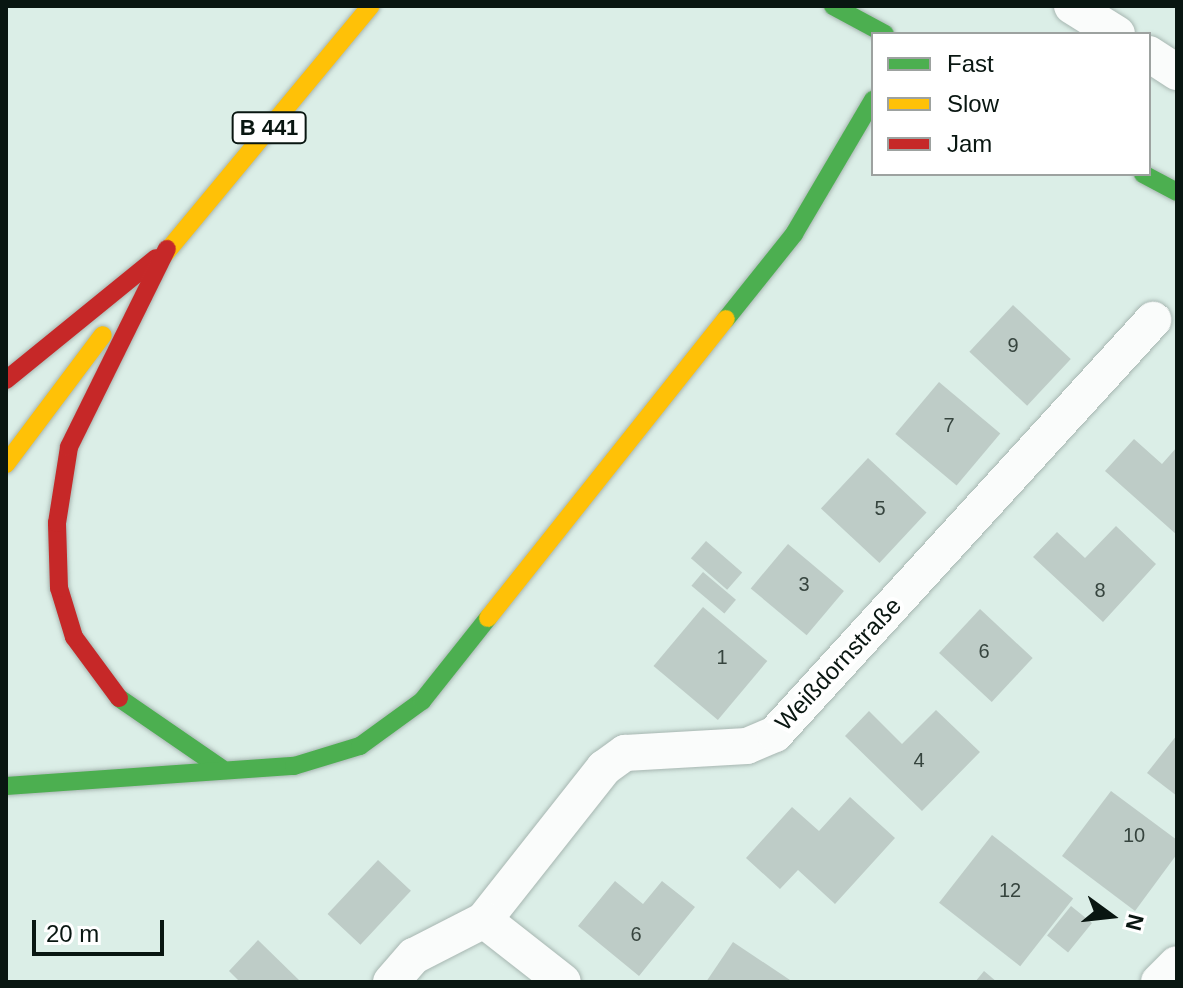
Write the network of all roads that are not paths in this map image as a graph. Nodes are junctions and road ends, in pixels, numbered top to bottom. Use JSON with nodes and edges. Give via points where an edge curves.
{"nodes":[{"id":1,"x":371,"y":6,"type":"edge"},
{"id":2,"x":833,"y":6,"type":"edge"},
{"id":3,"x":1072,"y":6,"type":"edge"},
{"id":4,"x":881,"y":32,"type":"edge"},
{"id":5,"x":1114,"y":32,"type":"edge"},
{"id":6,"x":1151,"y":55,"type":"edge"},
{"id":7,"x":1177,"y":72,"type":"edge"},
{"id":8,"x":871,"y":103,"type":"edge"},
{"id":9,"x":1147,"y":176,"type":"edge"},
{"id":10,"x":1177,"y":192,"type":"edge"},
{"id":11,"x":167,"y":249,"type":"junction"},
{"id":12,"x":1153,"y":320,"type":"dead end"},
{"id":13,"x":6,"y":380,"type":"edge"},
{"id":14,"x":6,"y":464,"type":"edge"},
{"id":15,"x":221,"y":768,"type":"junction"},
{"id":16,"x":6,"y":786,"type":"edge"},
{"id":17,"x":484,"y":920,"type":"junction"},
{"id":18,"x":1177,"y":964,"type":"edge"},
{"id":19,"x":391,"y":982,"type":"edge"},
{"id":20,"x":563,"y":982,"type":"edge"},
{"id":21,"x":1159,"y":982,"type":"edge"}],
"edges":[{"from":1,"to":11,"type":"main road","number":"B 441"},
{"from":2,"to":4,"type":"main road"},
{"from":3,"to":5,"type":"street"},
{"from":6,"to":7,"type":"street"},
{"from":8,"to":15,"type":"main road","via":[[794,234],[422,701],[360,746],[294,766]]},
{"from":9,"to":10,"type":"main road"},
{"from":11,"to":13,"type":"main road"},
{"from":11,"to":14,"type":"main road","number":"B 441"},
{"from":11,"to":15,"type":"main road","via":[[69,447],[57,523],[59,588],[74,637],[111,692]]},
{"from":12,"to":17,"type":"street","name":"Weißdornstraße","via":[[775,734],[747,746],[625,753],[604,768]]},
{"from":15,"to":16,"type":"main road"},
{"from":17,"to":19,"type":"street","via":[[414,956]]},
{"from":17,"to":20,"type":"street"},
{"from":18,"to":21,"type":"street"}]}
